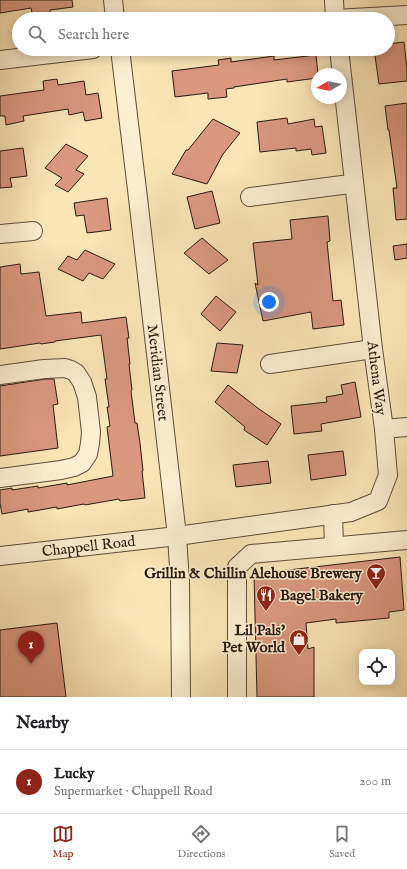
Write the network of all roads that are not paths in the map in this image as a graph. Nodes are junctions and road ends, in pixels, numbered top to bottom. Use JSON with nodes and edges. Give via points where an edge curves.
{"nodes":[{"id":1,"x":113,"y":0,"type":"edge"},
{"id":2,"x":334,"y":0,"type":"edge"},
{"id":3,"x":114,"y":12,"type":"edge"},
{"id":4,"x":335,"y":12,"type":"edge"},
{"id":5,"x":407,"y":15,"type":"edge"},
{"id":6,"x":395,"y":16,"type":"edge"},
{"id":7,"x":34,"y":56,"type":"edge"},
{"id":8,"x":121,"y":56,"type":"edge"},
{"id":9,"x":340,"y":56,"type":"edge"},
{"id":10,"x":0,"y":60,"type":"edge"},
{"id":11,"x":354,"y":184,"type":"junction"},
{"id":12,"x":250,"y":197,"type":"dead end"},
{"id":13,"x":33,"y":231,"type":"dead end"},
{"id":14,"x":0,"y":234,"type":"edge"},
{"id":15,"x":373,"y":349,"type":"junction"},
{"id":16,"x":270,"y":364,"type":"dead end"},
{"id":17,"x":0,"y":375,"type":"edge"},
{"id":18,"x":407,"y":427,"type":"edge"},
{"id":19,"x":384,"y":429,"type":"junction"},
{"id":20,"x":0,"y":478,"type":"edge"},
{"id":21,"x":333,"y":514,"type":"junction"},
{"id":22,"x":177,"y":536,"type":"junction"},
{"id":23,"x":407,"y":540,"type":"edge"},
{"id":24,"x":334,"y":546,"type":"junction"},
{"id":25,"x":0,"y":556,"type":"edge"},
{"id":26,"x":181,"y":697,"type":"edge"},
{"id":27,"x":237,"y":697,"type":"edge"}],
"edges":[{"from":1,"to":3,"type":"street"},
{"from":2,"to":4,"type":"street"},
{"from":5,"to":6,"type":"street"},
{"from":7,"to":10,"type":"street"},
{"from":8,"to":22,"type":"street","name":"Meridian Street"},
{"from":9,"to":11,"type":"street","name":"Athena Way"},
{"from":11,"to":12,"type":"street"},
{"from":11,"to":15,"type":"street","name":"Athena Way"},
{"from":13,"to":14,"type":"street"},
{"from":15,"to":16,"type":"street"},
{"from":15,"to":19,"type":"street","name":"Athena Way"},
{"from":17,"to":20,"type":"street","via":[[65,368],[76,373],[87,397],[91,432],[88,454],[82,463],[61,470]]},
{"from":18,"to":19,"type":"street"},
{"from":19,"to":21,"type":"street","name":"Athena Way","via":[[388,475],[378,501],[351,512]]},
{"from":21,"to":22,"type":"street","name":"Athena Way"},
{"from":21,"to":24,"type":"street"},
{"from":22,"to":25,"type":"street","name":"Chappell Road"},
{"from":22,"to":26,"type":"street","name":"Meridian Street"},
{"from":23,"to":24,"type":"street"},
{"from":24,"to":27,"type":"street","via":[[251,554],[236,567]]}]}
